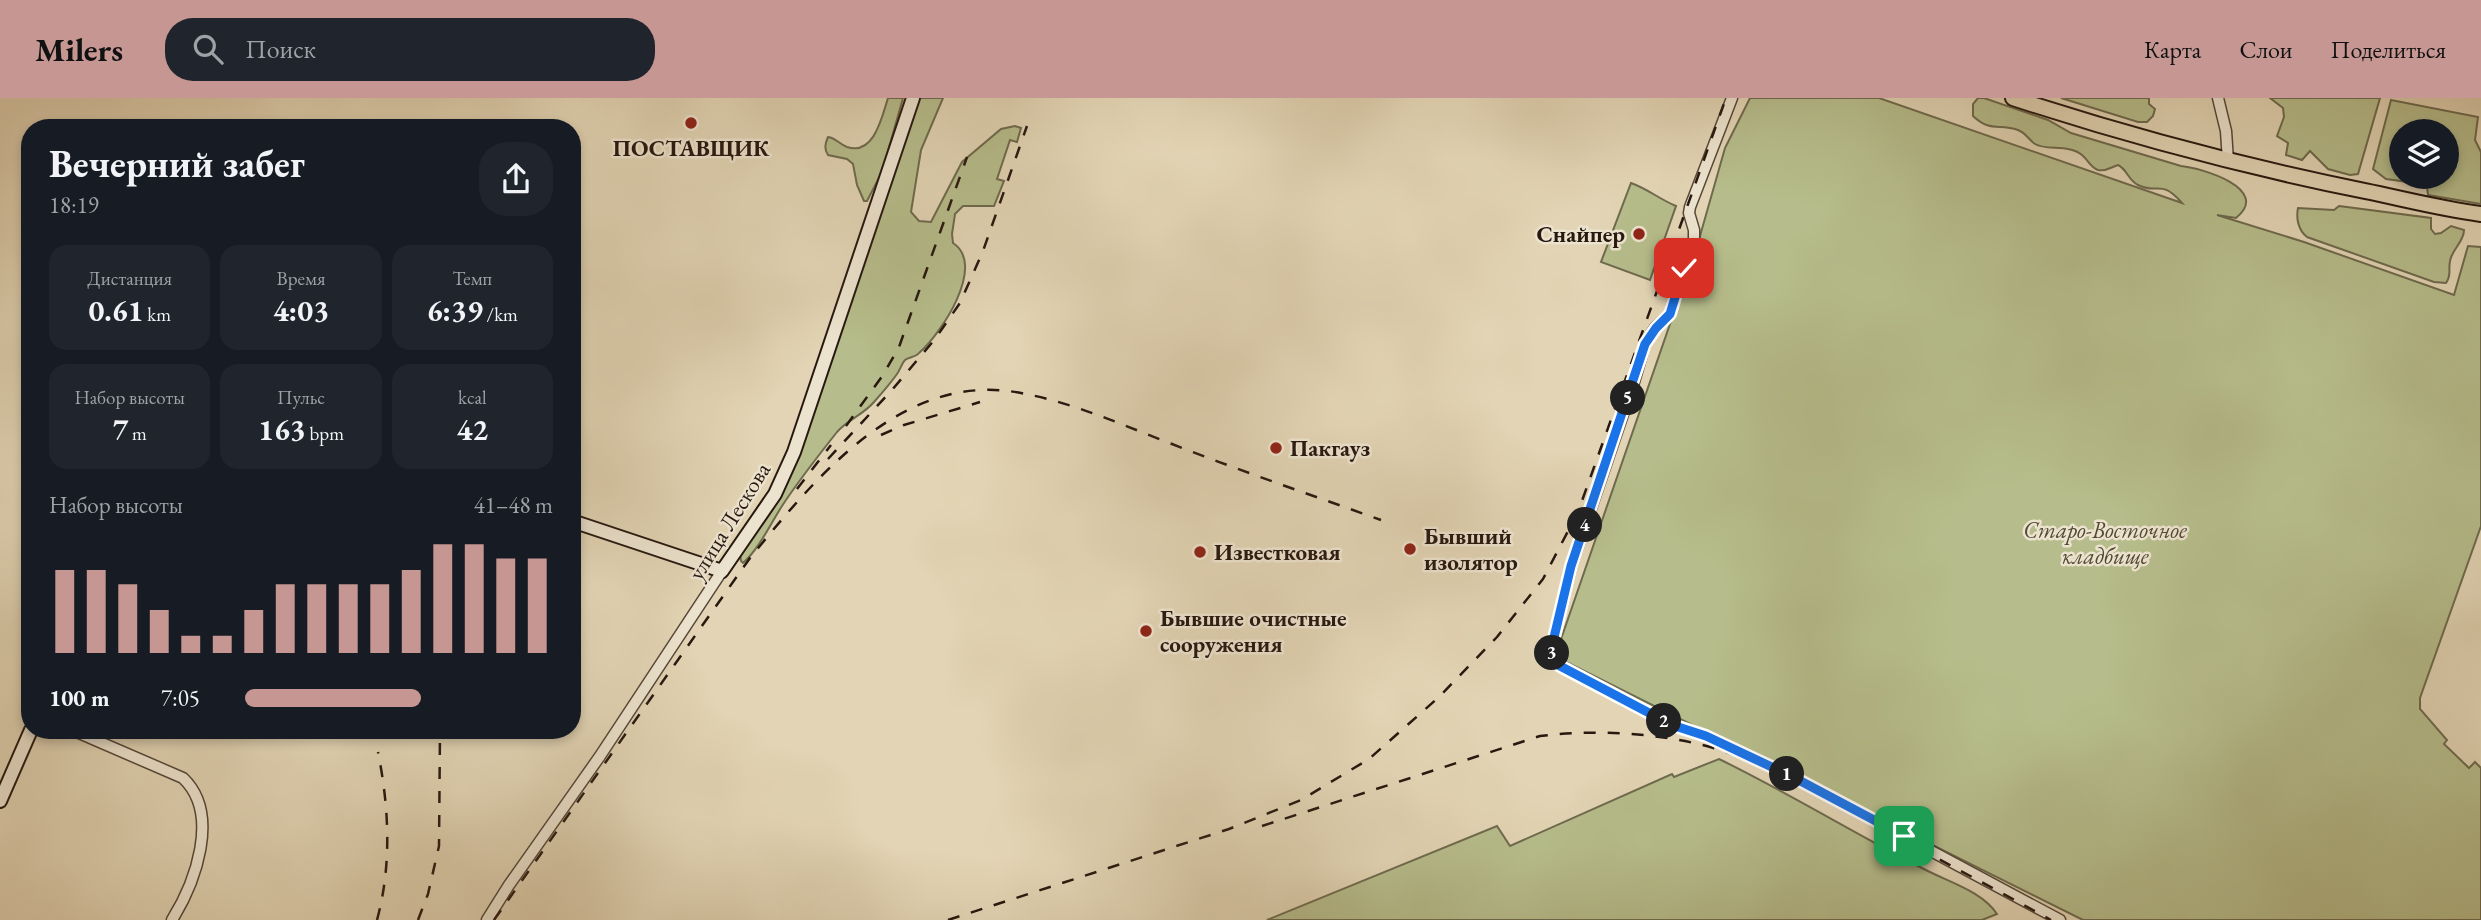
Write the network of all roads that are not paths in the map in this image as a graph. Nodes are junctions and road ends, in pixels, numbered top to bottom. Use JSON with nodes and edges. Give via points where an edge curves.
{"nodes":[{"id":1,"x":914,"y":98,"type":"edge"},
{"id":2,"x":1732,"y":98,"type":"edge"},
{"id":3,"x":2013,"y":98,"type":"edge"},
{"id":4,"x":2218,"y":98,"type":"edge"},
{"id":5,"x":2228,"y":161,"type":"junction"},
{"id":6,"x":2481,"y":214,"type":"edge"},
{"id":7,"x":581,"y":524,"type":"edge"},
{"id":8,"x":722,"y":571,"type":"junction"},
{"id":9,"x":27,"y":739,"type":"edge"},
{"id":10,"x":93,"y":739,"type":"edge"},
{"id":11,"x":0,"y":801,"type":"edge"},
{"id":12,"x":172,"y":920,"type":"edge"},
{"id":13,"x":487,"y":920,"type":"edge"},
{"id":14,"x":2060,"y":920,"type":"edge"}],
"edges":[{"from":1,"to":8,"type":"main road","name":"улица Лескова","via":[[794,452],[775,494]]},
{"from":2,"to":14,"type":"street","via":[[1690,207],[1694,243],[1672,309],[1645,344],[1571,566],[1552,657],[1560,666],[1672,725],[1793,777]]},
{"from":3,"to":5,"type":"main road"},
{"from":4,"to":5,"type":"street"},
{"from":5,"to":6,"type":"main road"},
{"from":7,"to":8,"type":"main road"},
{"from":8,"to":13,"type":"street","name":"улица Лескова"},
{"from":9,"to":11,"type":"main road"},
{"from":10,"to":12,"type":"street","via":[[183,778],[192,787],[202,833],[198,859]]}]}
